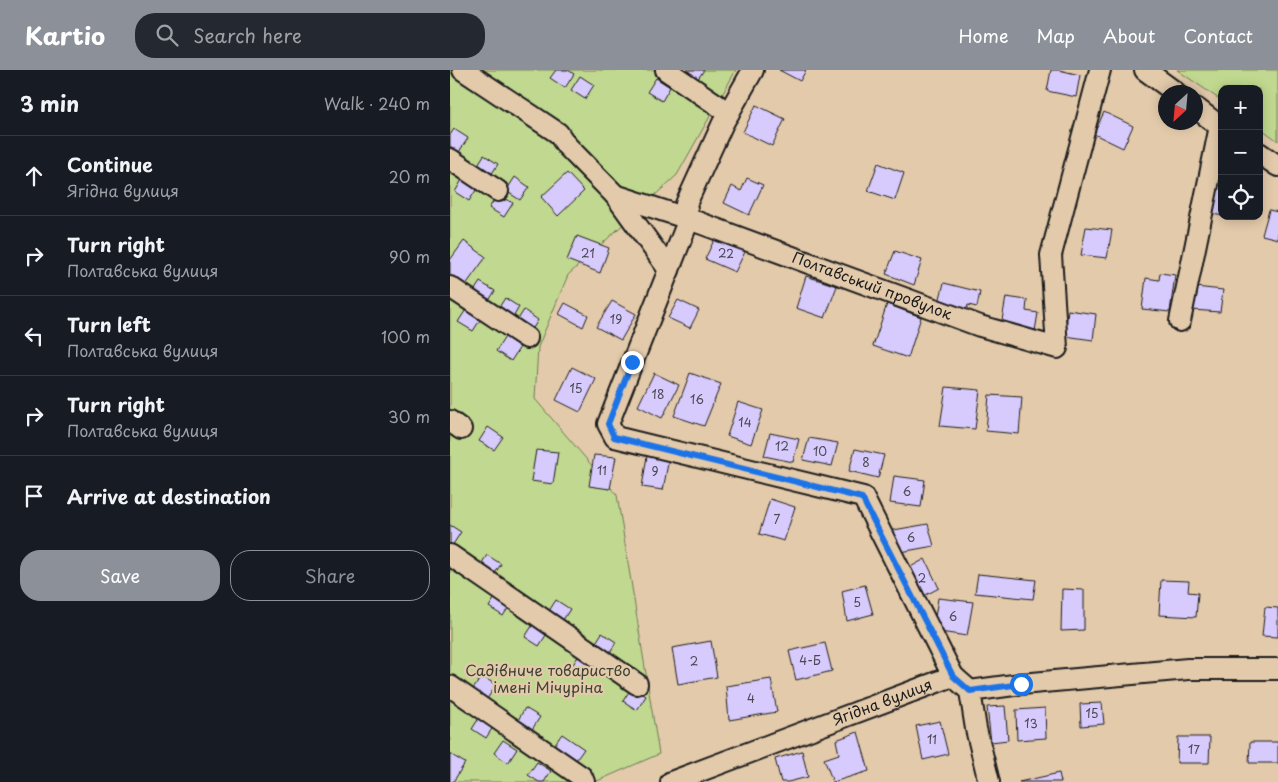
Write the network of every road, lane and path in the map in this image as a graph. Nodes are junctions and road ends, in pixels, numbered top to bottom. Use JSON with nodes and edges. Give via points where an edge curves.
{"nodes":[{"id":1,"x":463,"y":70,"type":"edge"},
{"id":2,"x":666,"y":70,"type":"edge"},
{"id":3,"x":754,"y":70,"type":"edge"},
{"id":4,"x":1100,"y":70,"type":"edge"},
{"id":5,"x":1145,"y":70,"type":"edge"},
{"id":6,"x":1165,"y":85,"type":"edge"},
{"id":7,"x":729,"y":113,"type":"junction"},
{"id":8,"x":1203,"y":113,"type":"edge"},
{"id":9,"x":1218,"y":125,"type":"edge"},
{"id":10,"x":1220,"y":130,"type":"edge"},
{"id":11,"x":1263,"y":156,"type":"edge"},
{"id":12,"x":450,"y":159,"type":"edge"},
{"id":13,"x":1278,"y":166,"type":"edge"},
{"id":14,"x":498,"y":191,"type":"dead end"},
{"id":15,"x":615,"y":195,"type":"junction"},
{"id":16,"x":689,"y":219,"type":"junction"},
{"id":17,"x":669,"y":270,"type":"junction"},
{"id":18,"x":450,"y":287,"type":"edge"},
{"id":19,"x":1180,"y":321,"type":"dead end"},
{"id":20,"x":527,"y":338,"type":"dead end"},
{"id":21,"x":450,"y":555,"type":"edge"},
{"id":22,"x":1278,"y":668,"type":"edge"},
{"id":23,"x":953,"y":676,"type":"junction"},
{"id":24,"x":638,"y":684,"type":"dead end"},
{"id":25,"x":450,"y":686,"type":"edge"},
{"id":26,"x":970,"y":691,"type":"junction"},
{"id":27,"x":584,"y":782,"type":"edge"},
{"id":28,"x":671,"y":782,"type":"edge"},
{"id":29,"x":989,"y":782,"type":"edge"}],
"edges":[{"from":1,"to":15,"type":"street","via":[[558,133]]},
{"from":2,"to":7,"type":"street"},
{"from":3,"to":7,"type":"street"},
{"from":4,"to":16,"type":"street","name":"Полтавський провулок","via":[[1051,255],[1056,348],[980,326]]},
{"from":5,"to":6,"type":"street"},
{"from":7,"to":16,"type":"street","via":[[686,204]]},
{"from":8,"to":9,"type":"street"},
{"from":10,"to":19,"type":"street"},
{"from":11,"to":13,"type":"street"},
{"from":12,"to":14,"type":"street"},
{"from":15,"to":16,"type":"street","name":"Полтавський провулок"},
{"from":15,"to":17,"type":"street"},
{"from":16,"to":17,"type":"street"},
{"from":17,"to":23,"type":"street","via":[[608,424],[614,437],[862,498]]},
{"from":18,"to":20,"type":"street"},
{"from":21,"to":24,"type":"street"},
{"from":22,"to":26,"type":"street","via":[[1188,669]]},
{"from":23,"to":26,"type":"street","name":"Ягідна вулиця"},
{"from":23,"to":28,"type":"street","name":"Ягідна вулиця"},
{"from":25,"to":27,"type":"street","via":[[582,777]]},
{"from":26,"to":29,"type":"street"}]}
